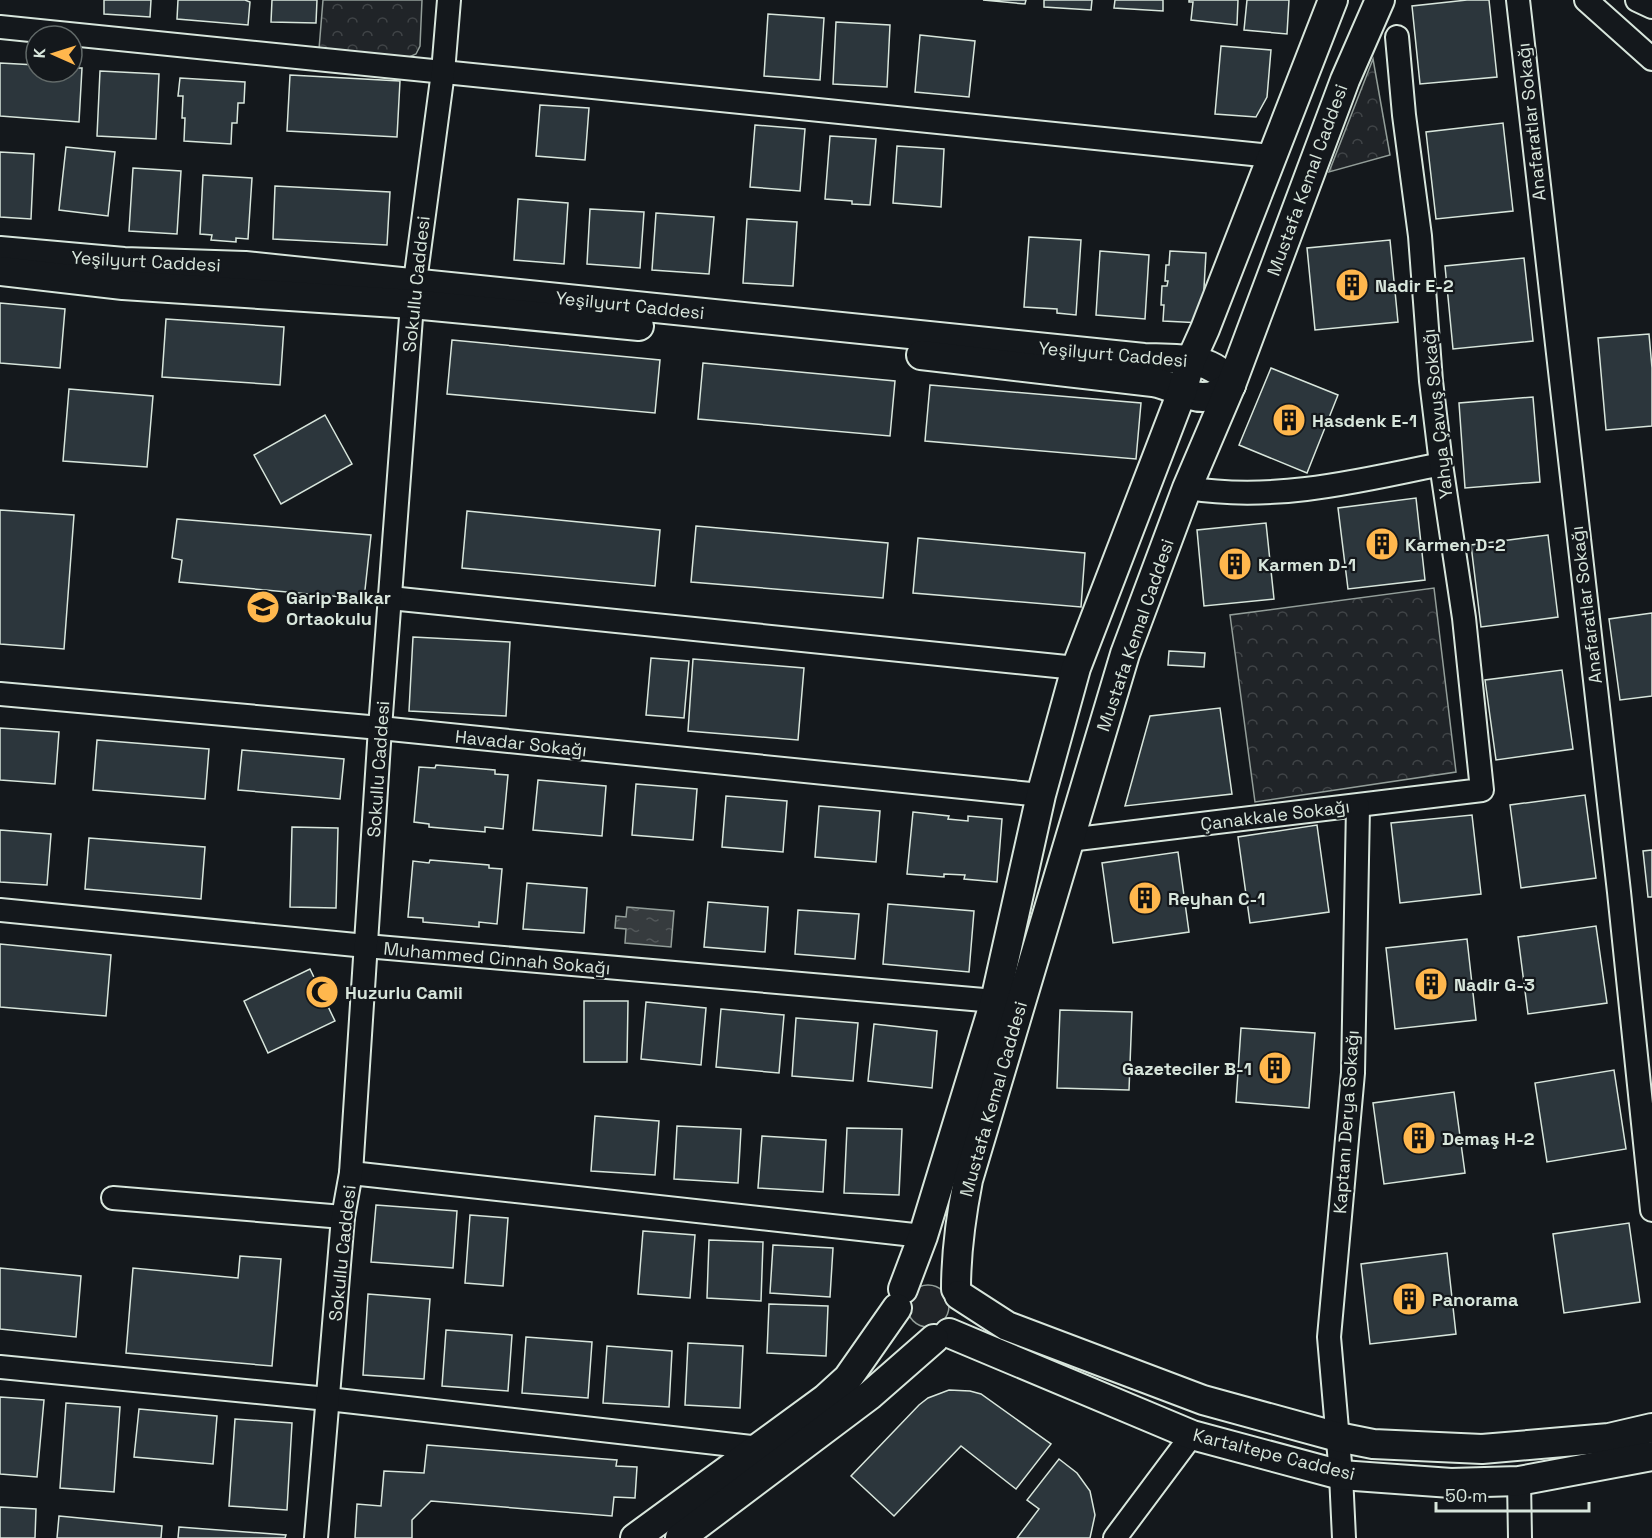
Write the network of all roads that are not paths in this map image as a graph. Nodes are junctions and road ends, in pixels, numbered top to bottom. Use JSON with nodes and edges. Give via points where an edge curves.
{"nodes":[{"id":1,"x":448,"y":0,"type":"edge"},
{"id":2,"x":1333,"y":0,"type":"edge"},
{"id":3,"x":1380,"y":0,"type":"edge"},
{"id":4,"x":1518,"y":0,"type":"edge"},
{"id":5,"x":1586,"y":0,"type":"edge"},
{"id":6,"x":1636,"y":0,"type":"edge"},
{"id":7,"x":1652,"y":7,"type":"edge"},
{"id":8,"x":0,"y":27,"type":"edge"},
{"id":9,"x":1397,"y":38,"type":"dead end"},
{"id":10,"x":1652,"y":59,"type":"edge"},
{"id":11,"x":443,"y":72,"type":"junction"},
{"id":12,"x":1272,"y":156,"type":"junction"},
{"id":13,"x":0,"y":250,"type":"edge"},
{"id":14,"x":0,"y":271,"type":"edge"},
{"id":15,"x":413,"y":293,"type":"junction"},
{"id":16,"x":1191,"y":360,"type":"junction"},
{"id":17,"x":1231,"y":385,"type":"junction"},
{"id":18,"x":1182,"y":392,"type":"junction"},
{"id":19,"x":1441,"y":464,"type":"junction"},
{"id":20,"x":1187,"y":488,"type":"junction"},
{"id":21,"x":390,"y":598,"type":"junction"},
{"id":22,"x":1076,"y":668,"type":"junction"},
{"id":23,"x":0,"y":694,"type":"edge"},
{"id":24,"x":380,"y":728,"type":"junction"},
{"id":25,"x":1482,"y":790,"type":"joint"},
{"id":26,"x":1041,"y":795,"type":"junction"},
{"id":27,"x":1358,"y":806,"type":"junction"},
{"id":28,"x":1068,"y":840,"type":"junction"},
{"id":29,"x":0,"y":910,"type":"edge"},
{"id":30,"x":366,"y":946,"type":"junction"},
{"id":31,"x":994,"y":1001,"type":"junction"},
{"id":32,"x":351,"y":1173,"type":"junction"},
{"id":33,"x":113,"y":1198,"type":"dead end"},
{"id":34,"x":1652,"y":1209,"type":"edge"},
{"id":35,"x":343,"y":1216,"type":"junction"},
{"id":36,"x":923,"y":1236,"type":"junction"},
{"id":37,"x":957,"y":1292,"type":"junction"},
{"id":38,"x":900,"y":1298,"type":"junction"},
{"id":39,"x":942,"y":1336,"type":"junction"},
{"id":40,"x":0,"y":1367,"type":"edge"},
{"id":41,"x":328,"y":1400,"type":"junction"},
{"id":42,"x":1652,"y":1428,"type":"edge"},
{"id":43,"x":1192,"y":1435,"type":"junction"},
{"id":44,"x":1338,"y":1437,"type":"junction"},
{"id":45,"x":760,"y":1448,"type":"junction"},
{"id":46,"x":1652,"y":1456,"type":"edge"},
{"id":47,"x":1341,"y":1475,"type":"junction"},
{"id":48,"x":1518,"y":1482,"type":"junction"},
{"id":49,"x":316,"y":1538,"type":"edge"},
{"id":50,"x":635,"y":1538,"type":"edge"},
{"id":51,"x":680,"y":1538,"type":"edge"},
{"id":52,"x":1115,"y":1538,"type":"edge"},
{"id":53,"x":1344,"y":1538,"type":"edge"},
{"id":54,"x":1520,"y":1538,"type":"edge"}],
"edges":[{"from":1,"to":11,"type":"street","name":"Sokullu Caddesi"},
{"from":2,"to":12,"type":"main road","name":"Mustafa Kemal Caddesi"},
{"from":3,"to":17,"type":"main road","name":"Mustafa Kemal Caddesi","via":[[1344,80]]},
{"from":4,"to":34,"type":"street","name":"Anafaratlar Sokağı"},
{"from":5,"to":10,"type":"street"},
{"from":6,"to":7,"type":"street"},
{"from":8,"to":11,"type":"street"},
{"from":9,"to":19,"type":"street","name":"Yahya Çavuş Sokağı"},
{"from":11,"to":12,"type":"street"},
{"from":11,"to":15,"type":"street","name":"Sokullu Caddesi"},
{"from":12,"to":16,"type":"main road","name":"Mustafa Kemal Caddesi"},
{"from":13,"to":15,"type":"main road","name":"Yeşilyurt Caddesi","via":[[124,262],[245,267]]},
{"from":14,"to":15,"type":"main road","name":"Yeşilyurt Caddesi","via":[[123,285]]},
{"from":15,"to":16,"type":"main road","name":"Yeşilyurt Caddesi"},
{"from":15,"to":18,"type":"main road","name":"Yeşilyurt Caddesi","via":[[1153,382]]},
{"from":15,"to":21,"type":"street","name":"Sokullu Caddesi"},
{"from":16,"to":17,"type":"main road","name":"Yeşilyurt Caddesi","via":[[1217,370]]},
{"from":16,"to":18,"type":"main road","name":"Mustafa Kemal Caddesi"},
{"from":17,"to":18,"type":"main road","name":"Yeşilyurt Caddesi","via":[[1206,398]]},
{"from":17,"to":20,"type":"main road","name":"Mustafa Kemal Caddesi"},
{"from":18,"to":22,"type":"main road","name":"Mustafa Kemal Caddesi"},
{"from":19,"to":20,"type":"street","via":[[1330,488],[1264,494]]},
{"from":19,"to":25,"type":"street","name":"Yahya Çavuş Sokağı","via":[[1464,618]]},
{"from":20,"to":28,"type":"main road","name":"Mustafa Kemal Caddesi","via":[[1125,654]]},
{"from":21,"to":22,"type":"street"},
{"from":21,"to":24,"type":"street","name":"Sokullu Caddesi"},
{"from":22,"to":26,"type":"main road","name":"Mustafa Kemal Caddesi"},
{"from":23,"to":24,"type":"street","name":"Havadar Sokağı"},
{"from":24,"to":26,"type":"street","name":"Havadar Sokağı"},
{"from":24,"to":30,"type":"street","name":"Sokullu Caddesi"},
{"from":25,"to":27,"type":"street","name":"Çanakkale Sokağı"},
{"from":26,"to":31,"type":"main road","name":"Mustafa Kemal Caddesi"},
{"from":27,"to":28,"type":"street","name":"Çanakkale Sokağı"},
{"from":27,"to":44,"type":"street","name":"Kaptanı Derya Sokağı","via":[[1353,1073],[1329,1337]]},
{"from":28,"to":37,"type":"main road","name":"Mustafa Kemal Caddesi","via":[[968,1180],[960,1222]]},
{"from":29,"to":30,"type":"street","name":"Muhammed Cinnah Sokağı"},
{"from":30,"to":31,"type":"street","name":"Muhammed Cinnah Sokağı"},
{"from":30,"to":32,"type":"street","name":"Sokullu Caddesi"},
{"from":31,"to":36,"type":"main road","name":"Mustafa Kemal Caddesi"},
{"from":32,"to":35,"type":"street","name":"Sokullu Caddesi"},
{"from":32,"to":36,"type":"street"},
{"from":33,"to":35,"type":"street"},
{"from":35,"to":41,"type":"street","name":"Sokullu Caddesi"},
{"from":36,"to":38,"type":"main road","name":"Mustafa Kemal Caddesi"},
{"from":37,"to":38,"type":"main road","via":[[940,1277],[919,1276],[910,1281]]},
{"from":37,"to":39,"type":"main road","via":[[962,1308],[960,1318]]},
{"from":37,"to":44,"type":"main road","name":"Kartaltepe Caddesi","via":[[1007,1326],[1203,1400]]},
{"from":38,"to":39,"type":"main road","via":[[899,1318],[911,1334],[920,1339]]},
{"from":38,"to":45,"type":"main road","name":"Mustafa Kemal Caddesi","via":[[848,1378]]},
{"from":39,"to":43,"type":"main road","name":"Kartaltepe Caddesi"},
{"from":39,"to":51,"type":"main road"},
{"from":40,"to":41,"type":"street"},
{"from":41,"to":45,"type":"street"},
{"from":41,"to":49,"type":"street","name":"Sokullu Caddesi"},
{"from":42,"to":44,"type":"main road","name":"Kartaltepe Caddesi","via":[[1608,1438],[1482,1449],[1373,1444]]},
{"from":43,"to":47,"type":"main road","name":"Kartaltepe Caddesi"},
{"from":43,"to":52,"type":"street"},
{"from":44,"to":47,"type":"street","name":"Kaptanı Derya Sokağı"},
{"from":45,"to":50,"type":"main road","name":"Mustafa Kemal Caddesi"},
{"from":46,"to":48,"type":"main road","name":"Kartaltepe Caddesi"},
{"from":47,"to":48,"type":"main road","name":"Kartaltepe Caddesi","via":[[1451,1483]]},
{"from":47,"to":53,"type":"street","name":"Kaptanı Derya Sokağı"},
{"from":48,"to":54,"type":"street"}]}
